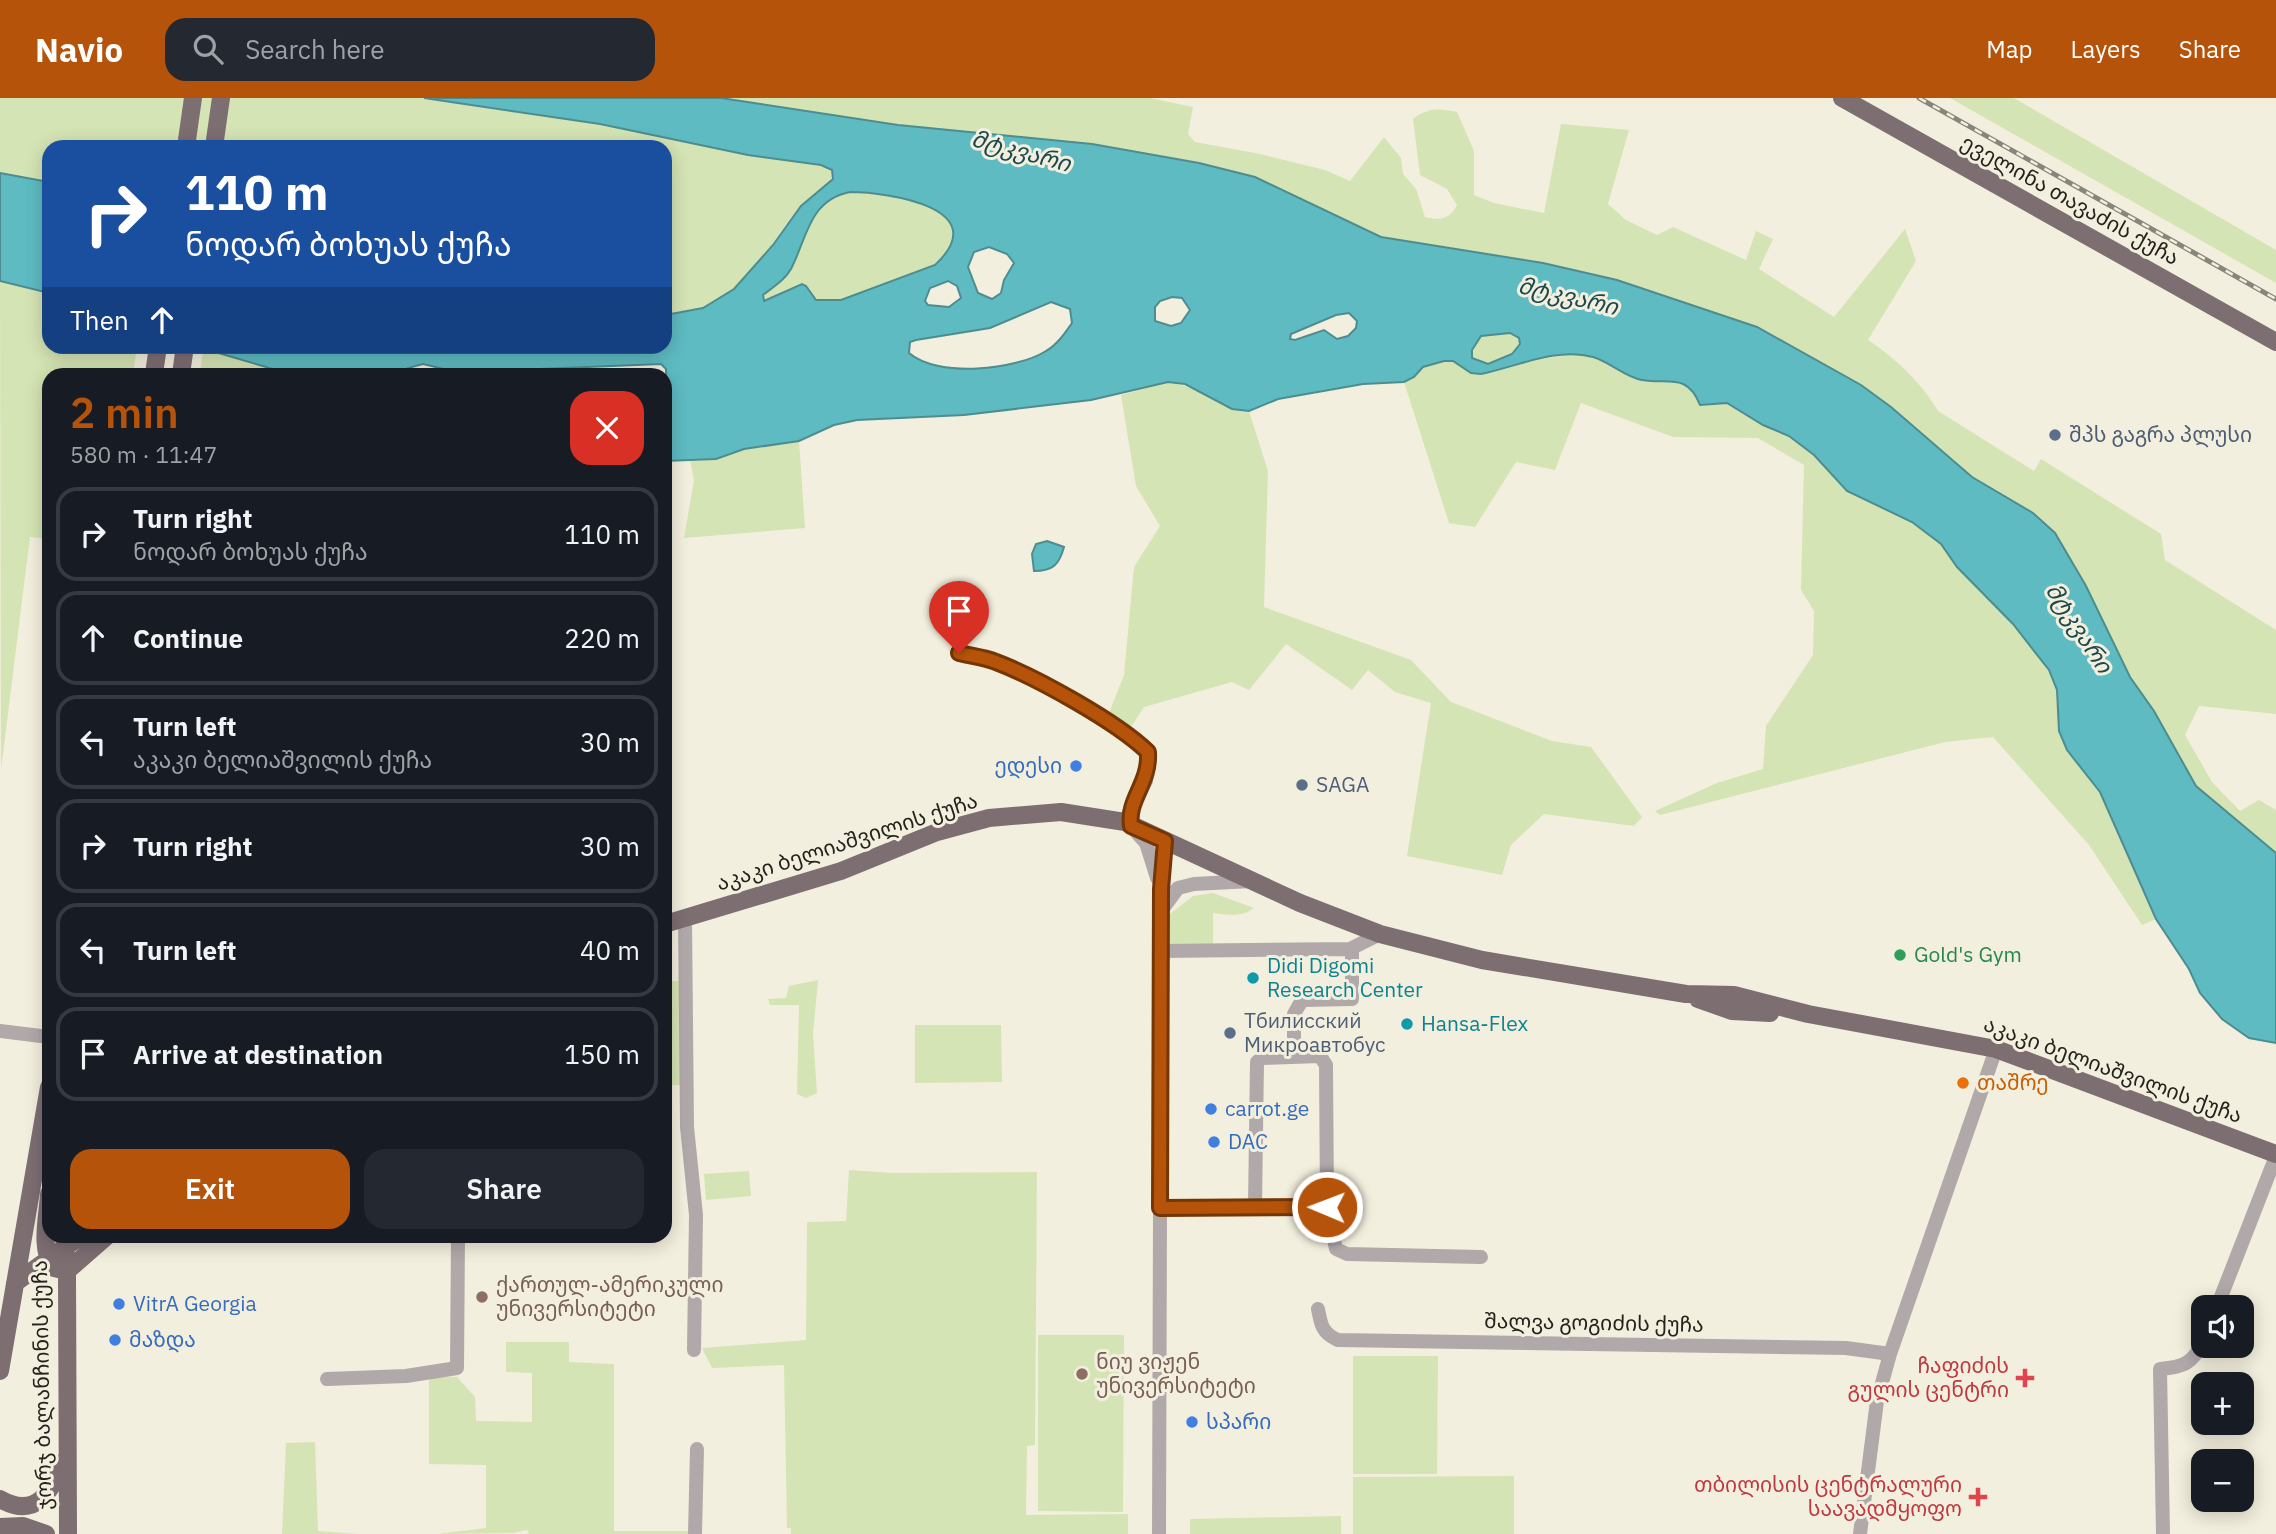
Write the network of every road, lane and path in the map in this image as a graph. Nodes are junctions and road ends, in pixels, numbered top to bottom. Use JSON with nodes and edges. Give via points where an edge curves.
{"nodes":[{"id":1,"x":193,"y":98,"type":"edge"},
{"id":2,"x":221,"y":98,"type":"edge"},
{"id":3,"x":1842,"y":98,"type":"edge"},
{"id":4,"x":187,"y":140,"type":"edge"},
{"id":5,"x":215,"y":140,"type":"edge"},
{"id":6,"x":2276,"y":342,"type":"edge"},
{"id":7,"x":959,"y":653,"type":"dead end"},
{"id":8,"x":1131,"y":826,"type":"junction"},
{"id":9,"x":1165,"y":841,"type":"junction"},
{"id":10,"x":1252,"y":881,"type":"junction"},
{"id":11,"x":1161,"y":889,"type":"junction"},
{"id":12,"x":1161,"y":911,"type":"junction"},
{"id":13,"x":685,"y":918,"type":"junction"},
{"id":14,"x":672,"y":922,"type":"edge"},
{"id":15,"x":1380,"y":934,"type":"junction"},
{"id":16,"x":1352,"y":949,"type":"junction"},
{"id":17,"x":1161,"y":951,"type":"junction"},
{"id":18,"x":0,"y":1031,"type":"edge"},
{"id":19,"x":42,"y":1036,"type":"edge"},
{"id":20,"x":1996,"y":1049,"type":"junction"},
{"id":21,"x":1294,"y":1055,"type":"junction"},
{"id":22,"x":42,"y":1127,"type":"edge"},
{"id":23,"x":2276,"y":1155,"type":"edge"},
{"id":24,"x":1255,"y":1206,"type":"junction"},
{"id":25,"x":1327,"y":1207,"type":"junction"},
{"id":26,"x":1160,"y":1208,"type":"junction"},
{"id":27,"x":99,"y":1243,"type":"edge"},
{"id":28,"x":458,"y":1243,"type":"edge"},
{"id":29,"x":58,"y":1248,"type":"edge"},
{"id":30,"x":1481,"y":1257,"type":"dead end"},
{"id":31,"x":67,"y":1271,"type":"junction"},
{"id":32,"x":15,"y":1283,"type":"junction"},
{"id":33,"x":2222,"y":1295,"type":"edge"},
{"id":34,"x":1318,"y":1309,"type":"dead end"},
{"id":35,"x":694,"y":1350,"type":"dead end"},
{"id":36,"x":1890,"y":1354,"type":"junction"},
{"id":37,"x":2195,"y":1358,"type":"edge"},
{"id":38,"x":0,"y":1371,"type":"edge"},
{"id":39,"x":327,"y":1378,"type":"dead end"},
{"id":40,"x":697,"y":1448,"type":"dead end"},
{"id":41,"x":65,"y":1456,"type":"junction"},
{"id":42,"x":0,"y":1499,"type":"edge"},
{"id":43,"x":0,"y":1527,"type":"edge"},
{"id":44,"x":46,"y":1534,"type":"edge"},
{"id":45,"x":68,"y":1534,"type":"edge"},
{"id":46,"x":695,"y":1534,"type":"edge"},
{"id":47,"x":1159,"y":1534,"type":"edge"},
{"id":48,"x":1860,"y":1534,"type":"edge"},
{"id":49,"x":2163,"y":1534,"type":"edge"}],
"edges":[{"from":1,"to":4,"type":"main road"},
{"from":2,"to":5,"type":"main road"},
{"from":3,"to":6,"type":"main road","name":"ეველინა თავაძის ქუჩა"},
{"from":7,"to":8,"type":"street","via":[[995,661],[1068,699],[1132,736],[1148,752],[1146,780],[1129,812]]},
{"from":8,"to":9,"type":"main road","name":"აკაკი ბელიაშვილის ქუჩა"},
{"from":8,"to":11,"type":"street","via":[[1146,844]]},
{"from":8,"to":13,"type":"main road","name":"აკაკი ბელიაშვილის ქუჩა","via":[[1061,812],[989,818],[937,832],[841,871]]},
{"from":9,"to":10,"type":"main road","name":"აკაკი ბელიაშვილის ქუჩა"},
{"from":9,"to":11,"type":"street"},
{"from":10,"to":12,"type":"street","via":[[1178,888]]},
{"from":10,"to":15,"type":"main road","name":"აკაკი ბელიაშვილის ქუჩა"},
{"from":11,"to":12,"type":"street"},
{"from":12,"to":17,"type":"street"},
{"from":13,"to":14,"type":"main road","name":"აკაკი ბელიაშვილის ქუჩა"},
{"from":13,"to":35,"type":"street","via":[[687,1127],[696,1215]]},
{"from":15,"to":16,"type":"street"},
{"from":15,"to":20,"type":"main road","name":"აკაკი ბელიაშვილის ქუჩა","via":[[1482,960]]},
{"from":16,"to":17,"type":"street"},
{"from":16,"to":21,"type":"street","via":[[1352,999],[1302,1000],[1294,1014]]},
{"from":17,"to":26,"type":"street"},
{"from":18,"to":19,"type":"street"},
{"from":20,"to":23,"type":"main road","name":"აკაკი ბელიაშვილის ქუჩა"},
{"from":20,"to":36,"type":"street"},
{"from":21,"to":24,"type":"street","via":[[1262,1058],[1255,1067]]},
{"from":21,"to":25,"type":"street","via":[[1320,1056],[1325,1062]]},
{"from":22,"to":32,"type":"main road"},
{"from":23,"to":33,"type":"street"},
{"from":24,"to":25,"type":"street"},
{"from":24,"to":26,"type":"street"},
{"from":25,"to":30,"type":"street","via":[[1336,1249],[1347,1254]]},
{"from":26,"to":47,"type":"street"},
{"from":27,"to":31,"type":"main road"},
{"from":28,"to":39,"type":"street","via":[[457,1368],[406,1376]]},
{"from":29,"to":31,"type":"main road","name":"ჯორჯ ბალანჩინის ქუჩა"},
{"from":29,"to":32,"type":"main road"},
{"from":31,"to":41,"type":"main road","name":"ჯორჯ ბალანჩინის ქუჩა"},
{"from":32,"to":38,"type":"main road"},
{"from":34,"to":36,"type":"street","name":"შალვა გოგიძის ქუჩა","via":[[1321,1328],[1338,1339],[1846,1348]]},
{"from":36,"to":48,"type":"street","via":[[1877,1401]]},
{"from":37,"to":49,"type":"street","via":[[2185,1366],[2160,1369]]},
{"from":40,"to":46,"type":"street"},
{"from":41,"to":42,"type":"main road","via":[[51,1489],[41,1500],[22,1505]]},
{"from":41,"to":45,"type":"main road","name":"ჯორჯ ბალანჩინის ქუჩა"},
{"from":43,"to":44,"type":"main road","via":[[23,1525]]}]}
